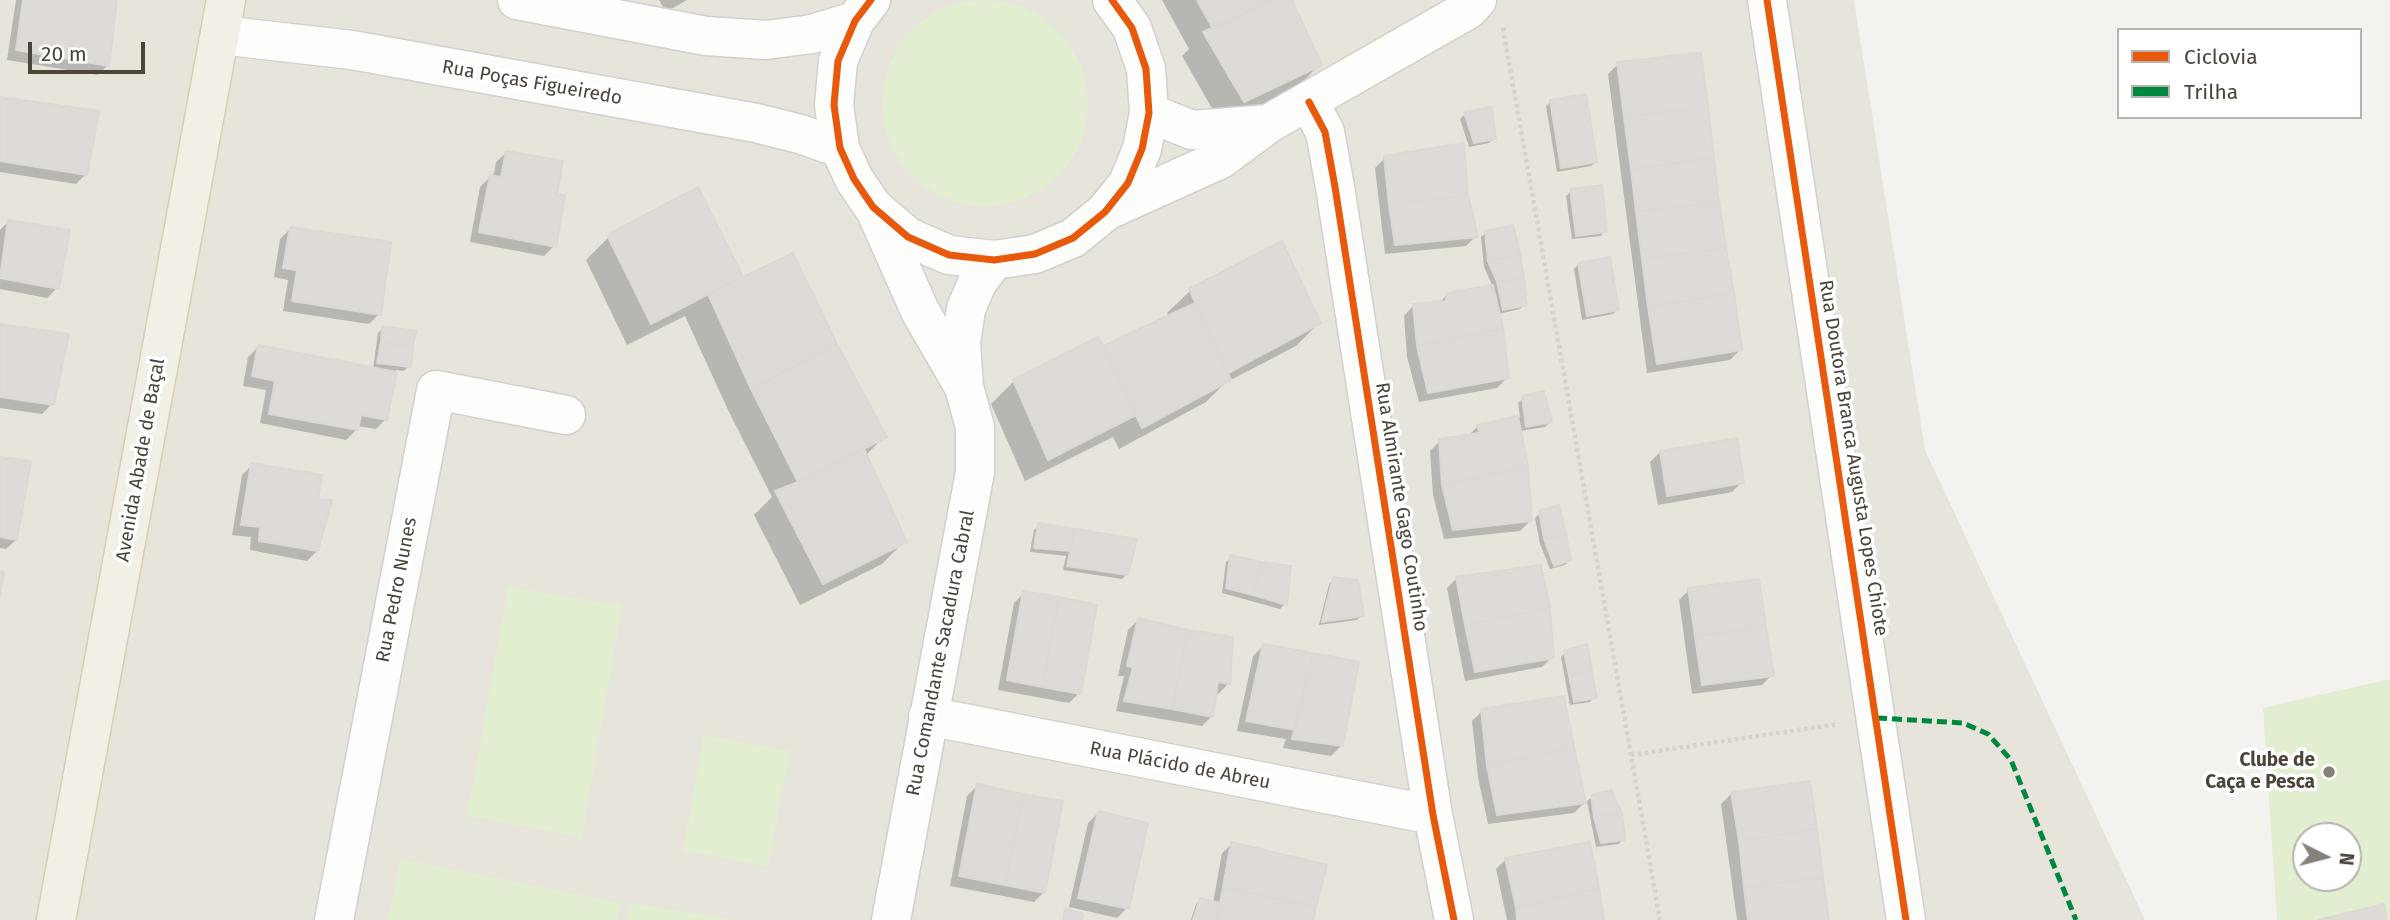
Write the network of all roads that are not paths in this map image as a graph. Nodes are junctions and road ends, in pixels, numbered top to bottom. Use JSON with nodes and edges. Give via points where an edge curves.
{"nodes":[{"id":1,"x":517,"y":0,"type":"edge"},
{"id":2,"x":1112,"y":0,"type":"edge"},
{"id":3,"x":1477,"y":0,"type":"edge"},
{"id":4,"x":1767,"y":0,"type":"edge"},
{"id":5,"x":863,"y":10,"type":"edge"},
{"id":6,"x":223,"y":18,"type":"edge"},
{"id":7,"x":1309,"y":102,"type":"junction"},
{"id":8,"x":1149,"y":113,"type":"junction"},
{"id":9,"x":1268,"y":124,"type":"junction"},
{"id":10,"x":840,"y":148,"type":"junction"},
{"id":11,"x":873,"y":207,"type":"junction"},
{"id":12,"x":1105,"y":212,"type":"junction"},
{"id":13,"x":994,"y":260,"type":"junction"},
{"id":14,"x":964,"y":387,"type":"junction"},
{"id":15,"x":566,"y":415,"type":"dead end"},
{"id":16,"x":928,"y":716,"type":"junction"},
{"id":17,"x":1433,"y":815,"type":"junction"},
{"id":18,"x":56,"y":920,"type":"edge"},
{"id":19,"x":334,"y":920,"type":"edge"},
{"id":20,"x":891,"y":920,"type":"edge"},
{"id":21,"x":1454,"y":920,"type":"edge"},
{"id":22,"x":1906,"y":920,"type":"edge"}],
"edges":[{"from":1,"to":5,"type":"street","via":[[706,36],[766,40],[812,34]]},
{"from":2,"to":8,"type":"street","via":[[1132,28],[1146,69]]},
{"from":3,"to":7,"type":"street","via":[[1469,9]]},
{"from":4,"to":22,"type":"street","name":"Rua Doutora Branca Augusta Lopes Chiote"},
{"from":5,"to":10,"type":"street","via":[[838,61],[834,105]]},
{"from":6,"to":10,"type":"street","name":"Rua Poças Figueiredo","via":[[352,50],[756,124]]},
{"from":6,"to":18,"type":"main road","name":"Avenida Abade de Baçal"},
{"from":7,"to":9,"type":"street"},
{"from":7,"to":17,"type":"street","name":"Rua Almirante Gago Coutinho","via":[[1325,132],[1335,187]]},
{"from":8,"to":9,"type":"street","via":[[1192,130]]},
{"from":8,"to":12,"type":"street","via":[[1142,149],[1128,183]]},
{"from":9,"to":12,"type":"street","via":[[1222,159]]},
{"from":10,"to":11,"type":"street"},
{"from":11,"to":13,"type":"street","via":[[908,237],[949,255]]},
{"from":11,"to":14,"type":"street","name":"Rua Comandante Sacadura Cabral","via":[[920,312]]},
{"from":12,"to":13,"type":"street","via":[[1073,238],[1048,249]]},
{"from":13,"to":14,"type":"street","name":"Rua Comandante Sacadura Cabral","via":[[966,309],[961,343]]},
{"from":14,"to":16,"type":"street","name":"Rua Comandante Sacadura Cabral","via":[[975,427],[975,472]]},
{"from":15,"to":19,"type":"street","name":"Rua Pedro Nunes","via":[[436,390]]},
{"from":16,"to":17,"type":"street","name":"Rua Plácido de Abreu"},
{"from":16,"to":20,"type":"street","name":"Rua Comandante Sacadura Cabral"},
{"from":17,"to":21,"type":"street","name":"Rua Almirante Gago Coutinho"}]}
